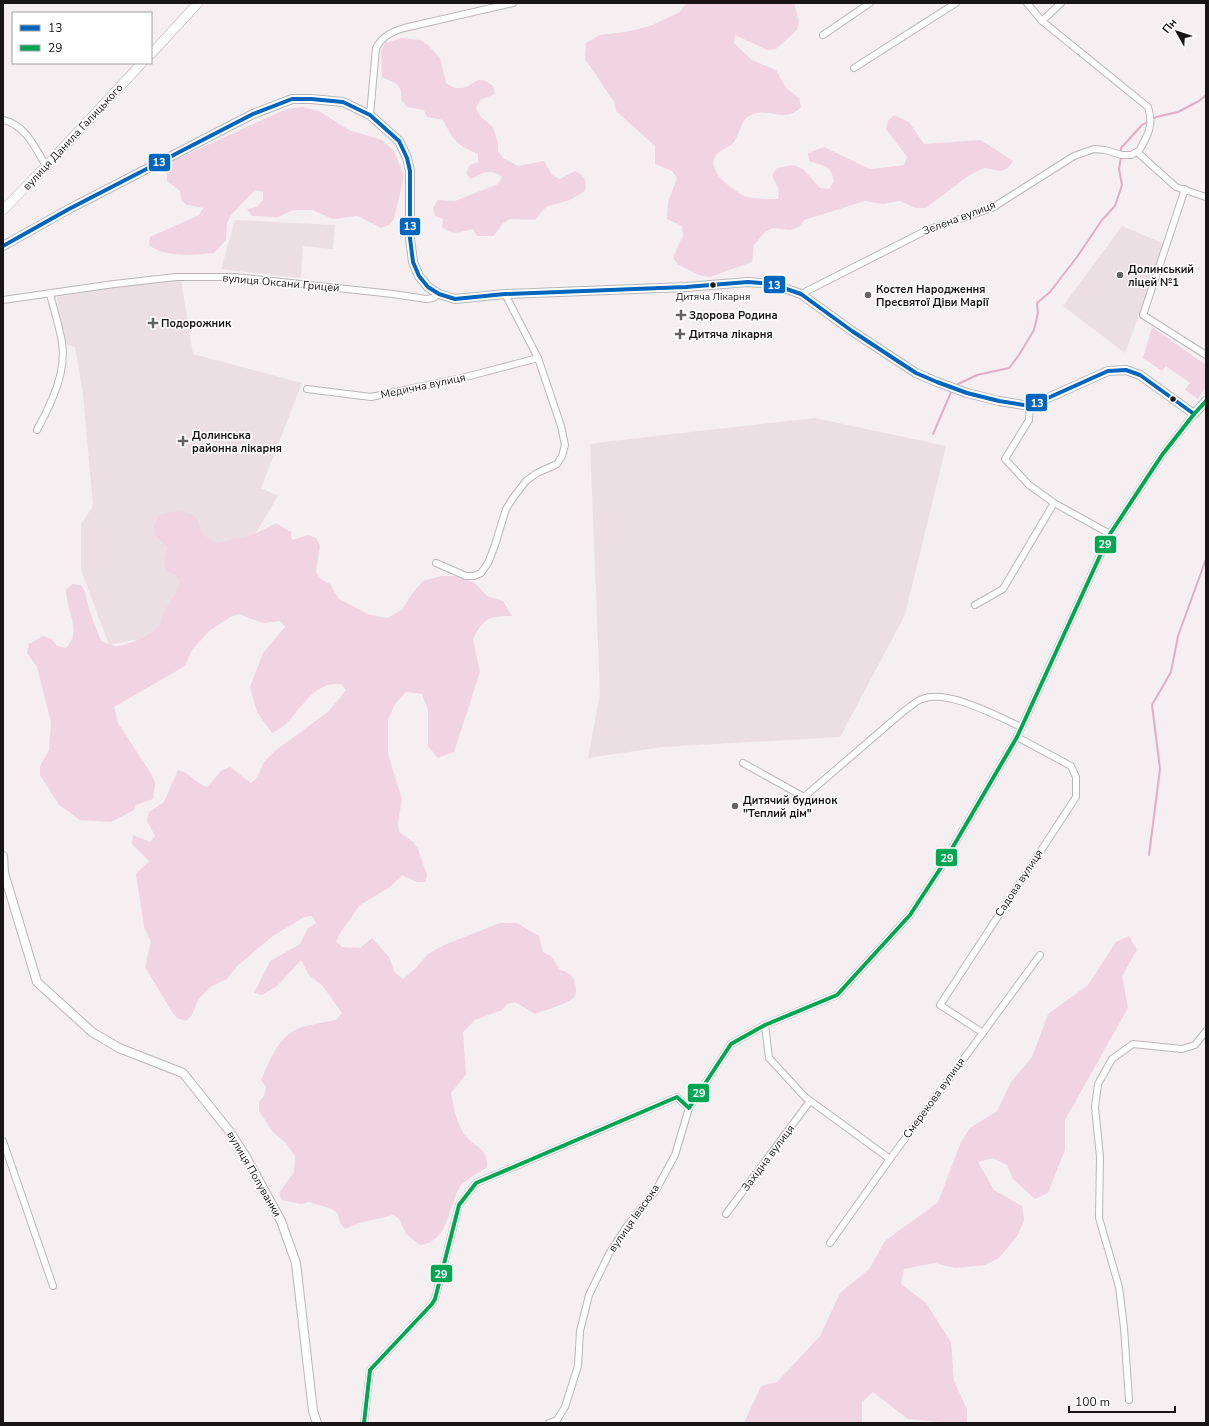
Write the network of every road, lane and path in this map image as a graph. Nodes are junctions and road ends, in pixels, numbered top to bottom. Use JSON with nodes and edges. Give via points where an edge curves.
{"nodes":[{"id":1,"x":198,"y":3,"type":"edge"},
{"id":2,"x":513,"y":3,"type":"edge"},
{"id":3,"x":870,"y":3,"type":"edge"},
{"id":4,"x":956,"y":3,"type":"edge"},
{"id":5,"x":1027,"y":3,"type":"edge"},
{"id":6,"x":1061,"y":3,"type":"edge"},
{"id":7,"x":1042,"y":21,"type":"junction"},
{"id":8,"x":823,"y":35,"type":"dead end"},
{"id":9,"x":152,"y":53,"type":"edge"},
{"id":10,"x":141,"y":64,"type":"edge"},
{"id":11,"x":854,"y":68,"type":"dead end"},
{"id":12,"x":370,"y":115,"type":"junction"},
{"id":13,"x":3,"y":120,"type":"edge"},
{"id":14,"x":1138,"y":152,"type":"junction"},
{"id":15,"x":46,"y":166,"type":"junction"},
{"id":16,"x":1185,"y":189,"type":"junction"},
{"id":17,"x":1206,"y":197,"type":"edge"},
{"id":18,"x":3,"y":210,"type":"edge"},
{"id":19,"x":3,"y":246,"type":"edge"},
{"id":20,"x":50,"y":294,"type":"junction"},
{"id":21,"x":439,"y":294,"type":"junction"},
{"id":22,"x":505,"y":294,"type":"junction"},
{"id":23,"x":801,"y":294,"type":"junction"},
{"id":24,"x":3,"y":300,"type":"edge"},
{"id":25,"x":1206,"y":355,"type":"edge"},
{"id":26,"x":538,"y":358,"type":"junction"},
{"id":27,"x":307,"y":389,"type":"dead end"},
{"id":28,"x":1206,"y":401,"type":"edge"},
{"id":29,"x":1030,"y":406,"type":"junction"},
{"id":30,"x":1194,"y":414,"type":"junction"},
{"id":31,"x":37,"y":430,"type":"dead end"},
{"id":32,"x":1054,"y":503,"type":"junction"},
{"id":33,"x":1110,"y":534,"type":"junction"},
{"id":34,"x":436,"y":563,"type":"dead end"},
{"id":35,"x":974,"y":605,"type":"dead end"},
{"id":36,"x":1021,"y":727,"type":"junction"},
{"id":37,"x":1017,"y":736,"type":"junction"},
{"id":38,"x":743,"y":763,"type":"dead end"},
{"id":39,"x":3,"y":856,"type":"edge"},
{"id":40,"x":1040,"y":955,"type":"dead end"},
{"id":41,"x":765,"y":1025,"type":"junction"},
{"id":42,"x":1206,"y":1031,"type":"edge"},
{"id":43,"x":983,"y":1033,"type":"junction"},
{"id":44,"x":810,"y":1101,"type":"junction"},
{"id":45,"x":689,"y":1108,"type":"junction"},
{"id":46,"x":3,"y":1141,"type":"edge"},
{"id":47,"x":890,"y":1159,"type":"junction"},
{"id":48,"x":726,"y":1214,"type":"dead end"},
{"id":49,"x":830,"y":1243,"type":"dead end"},
{"id":50,"x":53,"y":1286,"type":"dead end"},
{"id":51,"x":1129,"y":1400,"type":"dead end"},
{"id":52,"x":317,"y":1423,"type":"edge"},
{"id":53,"x":364,"y":1423,"type":"edge"},
{"id":54,"x":549,"y":1423,"type":"edge"}],
"edges":[{"from":1,"to":9,"type":"main road"},
{"from":2,"to":12,"type":"street","via":[[388,34],[376,48]]},
{"from":3,"to":8,"type":"street"},
{"from":4,"to":11,"type":"street"},
{"from":5,"to":7,"type":"street"},
{"from":6,"to":7,"type":"street"},
{"from":7,"to":14,"type":"street","via":[[1148,107],[1150,128]]},
{"from":10,"to":15,"type":"main road","name":"вулиця Данила Галицького"},
{"from":12,"to":19,"type":"street","via":[[343,102],[292,99],[253,114]]},
{"from":12,"to":21,"type":"street","via":[[399,141],[407,158],[410,171],[410,238],[413,262],[419,276],[428,287]]},
{"from":13,"to":15,"type":"street","via":[[26,134]]},
{"from":14,"to":16,"type":"street","via":[[1176,187]]},
{"from":14,"to":23,"type":"street","name":"Зелена вулиця","via":[[1122,156],[1094,149],[1074,156],[992,208],[927,230]]},
{"from":15,"to":18,"type":"main road","name":"вулиця Данила Галицького"},
{"from":16,"to":17,"type":"street"},
{"from":16,"to":25,"type":"street","via":[[1143,315]]},
{"from":20,"to":21,"type":"street","name":"вулиця Оксани Грицей","via":[[176,277],[235,277],[426,299]]},
{"from":20,"to":24,"type":"street","name":"вулиця Оксани Грицей"},
{"from":20,"to":31,"type":"street","via":[[63,356],[54,394]]},
{"from":21,"to":22,"type":"street","via":[[455,298]]},
{"from":22,"to":23,"type":"street","via":[[748,282],[772,284]]},
{"from":22,"to":26,"type":"street"},
{"from":23,"to":29,"type":"street","via":[[852,331],[936,382],[998,401]]},
{"from":26,"to":27,"type":"street","name":"Медична вулиця","via":[[458,379],[372,397]]},
{"from":26,"to":34,"type":"street","via":[[561,426],[565,444],[562,456],[558,464],[537,472],[526,481],[513,498],[506,509],[493,552],[481,573],[466,576]]},
{"from":28,"to":30,"type":"street"},
{"from":29,"to":30,"type":"street","via":[[1108,372],[1126,370],[1140,375]]},
{"from":29,"to":32,"type":"street","via":[[1028,420],[1005,459],[1029,485]]},
{"from":30,"to":33,"type":"street","name":"вулиця Івасюка","via":[[1162,455]]},
{"from":32,"to":33,"type":"street"},
{"from":32,"to":35,"type":"street","via":[[1003,589]]},
{"from":33,"to":36,"type":"street","name":"вулиця Івасюка"},
{"from":36,"to":37,"type":"street","name":"вулиця Івасюка"},
{"from":36,"to":38,"type":"street","via":[[955,699],[922,699],[904,711],[804,797]]},
{"from":37,"to":41,"type":"street","name":"вулиця Івасюка","via":[[940,869],[910,915],[837,995]]},
{"from":37,"to":43,"type":"street","name":"Садова вулиця","via":[[1071,766],[1076,777],[1076,797],[940,1005]]},
{"from":39,"to":52,"type":"street","name":"вулиця Полуванки","via":[[4,873],[37,982],[92,1032],[119,1048],[183,1073],[230,1132],[246,1157],[281,1221],[296,1263],[313,1411]]},
{"from":40,"to":43,"type":"street","name":"Смерекова вулиця"},
{"from":41,"to":44,"type":"street","via":[[769,1058]]},
{"from":41,"to":45,"type":"street","name":"вулиця Івасюка","via":[[731,1044]]},
{"from":42,"to":51,"type":"street","via":[[1195,1044],[1182,1049],[1133,1044],[1112,1059],[1098,1084],[1095,1107],[1100,1157],[1099,1218],[1119,1287]]},
{"from":43,"to":47,"type":"street","name":"Смерекова вулиця"},
{"from":44,"to":47,"type":"street"},
{"from":44,"to":48,"type":"street","name":"Західна вулиця"},
{"from":45,"to":53,"type":"street","via":[[677,1097],[476,1183],[459,1205],[435,1299],[370,1370]]},
{"from":45,"to":54,"type":"street","name":"вулиця Івасюка","via":[[675,1155],[656,1190],[609,1254],[589,1295],[580,1331],[578,1366],[565,1407],[557,1420]]},
{"from":46,"to":50,"type":"street"},
{"from":47,"to":49,"type":"street","name":"Смерекова вулиця"}]}
